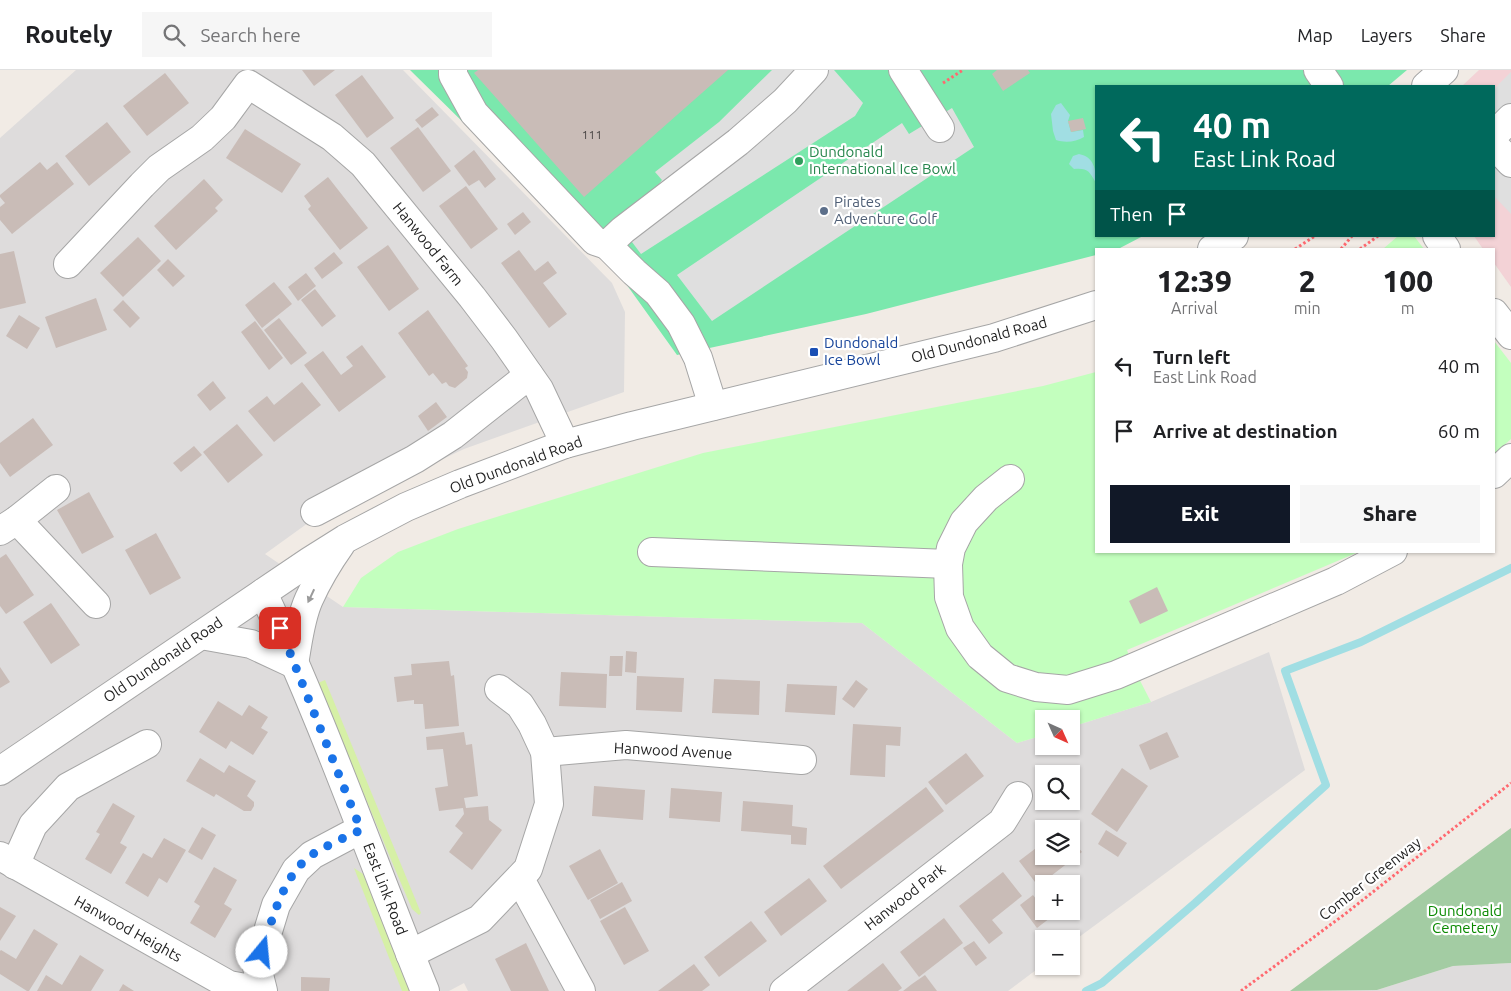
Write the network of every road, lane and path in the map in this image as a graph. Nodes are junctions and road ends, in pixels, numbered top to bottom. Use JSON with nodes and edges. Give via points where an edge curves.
{"nodes":[{"id":1,"x":453,"y":70,"type":"edge"},
{"id":2,"x":814,"y":70,"type":"edge"},
{"id":3,"x":903,"y":70,"type":"edge"},
{"id":4,"x":1318,"y":70,"type":"edge"},
{"id":5,"x":1444,"y":70,"type":"edge"},
{"id":6,"x":252,"y":77,"type":"edge"},
{"id":7,"x":1328,"y":85,"type":"edge"},
{"id":8,"x":1427,"y":85,"type":"edge"},
{"id":9,"x":1511,"y":118,"type":"edge"},
{"id":10,"x":940,"y":128,"type":"dead end"},
{"id":11,"x":1495,"y":134,"type":"edge"},
{"id":12,"x":1495,"y":146,"type":"edge"},
{"id":13,"x":1511,"y":163,"type":"edge"},
{"id":14,"x":1232,"y":237,"type":"edge"},
{"id":15,"x":1313,"y":237,"type":"edge"},
{"id":16,"x":1351,"y":237,"type":"edge"},
{"id":17,"x":1377,"y":237,"type":"edge"},
{"id":18,"x":1438,"y":237,"type":"edge"},
{"id":19,"x":607,"y":245,"type":"junction"},
{"id":20,"x":1214,"y":248,"type":"edge"},
{"id":21,"x":1297,"y":248,"type":"edge"},
{"id":22,"x":1342,"y":248,"type":"edge"},
{"id":23,"x":1361,"y":248,"type":"edge"},
{"id":24,"x":1445,"y":248,"type":"edge"},
{"id":25,"x":68,"y":264,"type":"dead end"},
{"id":26,"x":1095,"y":305,"type":"edge"},
{"id":27,"x":1495,"y":314,"type":"edge"},
{"id":28,"x":1511,"y":335,"type":"edge"},
{"id":29,"x":529,"y":376,"type":"junction"},
{"id":30,"x":713,"y":406,"type":"junction"},
{"id":31,"x":565,"y":444,"type":"junction"},
{"id":32,"x":1511,"y":458,"type":"edge"},
{"id":33,"x":1495,"y":473,"type":"edge"},
{"id":34,"x":1010,"y":479,"type":"dead end"},
{"id":35,"x":56,"y":489,"type":"dead end"},
{"id":36,"x":315,"y":512,"type":"dead end"},
{"id":37,"x":9,"y":525,"type":"edge"},
{"id":38,"x":345,"y":539,"type":"junction"},
{"id":39,"x":652,"y":552,"type":"dead end"},
{"id":40,"x":1389,"y":553,"type":"edge"},
{"id":41,"x":948,"y":564,"type":"junction"},
{"id":42,"x":263,"y":593,"type":"junction"},
{"id":43,"x":96,"y":604,"type":"dead end"},
{"id":44,"x":201,"y":635,"type":"junction"},
{"id":45,"x":294,"y":664,"type":"junction"},
{"id":46,"x":499,"y":688,"type":"dead end"},
{"id":47,"x":147,"y":744,"type":"dead end"},
{"id":48,"x":545,"y":752,"type":"junction"},
{"id":49,"x":802,"y":760,"type":"dead end"},
{"id":50,"x":0,"y":771,"type":"edge"},
{"id":51,"x":1511,"y":783,"type":"edge"},
{"id":52,"x":1018,"y":796,"type":"dead end"},
{"id":53,"x":361,"y":830,"type":"junction"},
{"id":54,"x":8,"y":860,"type":"edge"},
{"id":55,"x":520,"y":879,"type":"junction"},
{"id":56,"x":410,"y":954,"type":"junction"},
{"id":57,"x":262,"y":991,"type":"edge"},
{"id":58,"x":425,"y":991,"type":"edge"},
{"id":59,"x":581,"y":991,"type":"edge"},
{"id":60,"x":784,"y":991,"type":"edge"},
{"id":61,"x":1241,"y":991,"type":"edge"}],
"edges":[{"from":1,"to":19,"type":"street","via":[[452,75],[474,113],[595,241]]},
{"from":2,"to":19,"type":"street","via":[[738,142]]},
{"from":3,"to":10,"type":"street"},
{"from":4,"to":7,"type":"street"},
{"from":5,"to":8,"type":"street"},
{"from":6,"to":25,"type":"street","name":"Hanwood Farm","via":[[223,118],[153,174]]},
{"from":6,"to":29,"type":"street","name":"Hanwood Farm","via":[[363,164],[472,297]]},
{"from":9,"to":11,"type":"street"},
{"from":12,"to":13,"type":"street"},
{"from":14,"to":20,"type":"street"},
{"from":15,"to":21,"type":"path"},
{"from":16,"to":22,"type":"path"},
{"from":17,"to":23,"type":"path"},
{"from":18,"to":24,"type":"street"},
{"from":19,"to":30,"type":"street","via":[[658,294],[680,324],[698,358]]},
{"from":26,"to":30,"type":"street","name":"Old Dundonald Road","via":[[994,338]]},
{"from":27,"to":28,"type":"street"},
{"from":29,"to":31,"type":"street","name":"Hanwood Farm","via":[[539,389]]},
{"from":29,"to":36,"type":"street","via":[[446,440]]},
{"from":30,"to":31,"type":"street","name":"Old Dundonald Road"},
{"from":31,"to":38,"type":"street","name":"Old Dundonald Road","via":[[406,507]]},
{"from":32,"to":33,"type":"street"},
{"from":34,"to":41,"type":"street","via":[[986,498],[964,522],[951,548]]},
{"from":35,"to":37,"type":"street"},
{"from":37,"to":43,"type":"street"},
{"from":38,"to":42,"type":"street","name":"Old Dundonald Road"},
{"from":38,"to":45,"type":"street","one_way":true,"via":[[326,566],[309,600]]},
{"from":39,"to":41,"type":"street"},
{"from":40,"to":41,"type":"street","via":[[1327,585],[1116,675],[1068,690],[1036,687],[1008,678],[980,656],[960,628],[949,597]]},
{"from":42,"to":44,"type":"street","name":"Old Dundonald Road"},
{"from":42,"to":45,"type":"street","name":"East Link Road"},
{"from":44,"to":45,"type":"street","via":[[251,644]]},
{"from":44,"to":50,"type":"street","name":"Old Dundonald Road"},
{"from":45,"to":53,"type":"street","name":"East Link Road"},
{"from":46,"to":48,"type":"street","via":[[520,705]]},
{"from":47,"to":54,"type":"street","via":[[68,787],[33,825]]},
{"from":48,"to":49,"type":"street","name":"Hanwood Avenue","via":[[626,746]]},
{"from":48,"to":55,"type":"street","via":[[549,804],[528,869]]},
{"from":51,"to":61,"type":"path","name":"Comber Greenway","via":[[1353,908]]},
{"from":52,"to":60,"type":"street","name":"Hanwood Park","via":[[1002,822]]},
{"from":53,"to":56,"type":"street","name":"East Link Road"},
{"from":53,"to":57,"type":"street","name":"Hanwood Heights","via":[[312,855],[296,870],[276,905],[257,967]]},
{"from":54,"to":57,"type":"street","name":"Hanwood Heights","via":[[229,985]]},
{"from":55,"to":56,"type":"street","via":[[480,919]]},
{"from":55,"to":59,"type":"street"},
{"from":56,"to":58,"type":"street","name":"East Link Road"}]}
